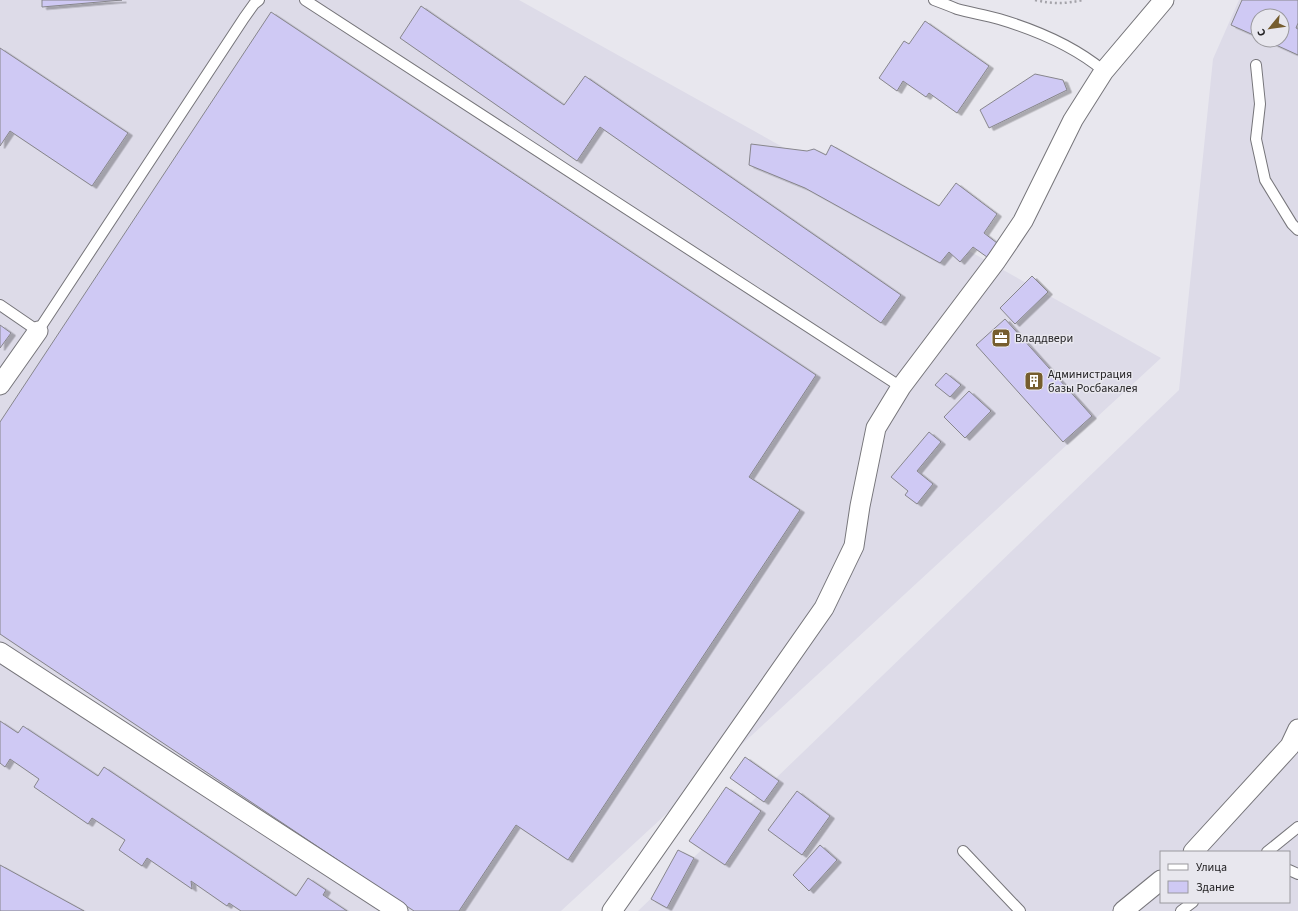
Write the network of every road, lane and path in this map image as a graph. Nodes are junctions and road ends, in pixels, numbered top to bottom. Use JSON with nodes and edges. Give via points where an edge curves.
{"nodes":[{"id":1,"x":260,"y":0,"type":"edge"},
{"id":2,"x":305,"y":0,"type":"edge"},
{"id":3,"x":934,"y":0,"type":"edge"},
{"id":4,"x":1035,"y":0,"type":"edge"},
{"id":5,"x":1083,"y":0,"type":"edge"},
{"id":6,"x":1164,"y":0,"type":"edge"},
{"id":7,"x":1256,"y":65,"type":"dead end"},
{"id":8,"x":1104,"y":70,"type":"junction"},
{"id":9,"x":1298,"y":230,"type":"edge"},
{"id":10,"x":0,"y":305,"type":"edge"},
{"id":11,"x":38,"y":331,"type":"junction"},
{"id":12,"x":0,"y":386,"type":"edge"},
{"id":13,"x":901,"y":387,"type":"junction"},
{"id":14,"x":0,"y":652,"type":"edge"},
{"id":15,"x":1298,"y":729,"type":"edge"},
{"id":16,"x":1298,"y":827,"type":"edge"},
{"id":17,"x":964,"y":851,"type":"dead end"},
{"id":18,"x":1194,"y":851,"type":"edge"},
{"id":19,"x":1268,"y":851,"type":"edge"},
{"id":20,"x":1160,"y":881,"type":"edge"},
{"id":21,"x":1192,"y":903,"type":"edge"},
{"id":22,"x":398,"y":911,"type":"edge"},
{"id":23,"x":612,"y":911,"type":"edge"},
{"id":24,"x":1020,"y":911,"type":"edge"},
{"id":25,"x":1123,"y":911,"type":"edge"},
{"id":26,"x":1181,"y":911,"type":"edge"}],
"edges":[{"from":1,"to":11,"type":"lane","via":[[244,18]]},
{"from":2,"to":13,"type":"lane"},
{"from":3,"to":8,"type":"lane","via":[[1032,30],[1089,58]]},
{"from":4,"to":5,"type":"path","via":[[1066,4]]},
{"from":6,"to":8,"type":"street"},
{"from":7,"to":9,"type":"lane","via":[[1260,104],[1256,139],[1265,180]]},
{"from":8,"to":13,"type":"street","via":[[1073,120],[1024,221]]},
{"from":10,"to":11,"type":"lane"},
{"from":11,"to":12,"type":"street"},
{"from":13,"to":23,"type":"street","via":[[876,428],[854,546],[824,608]]},
{"from":14,"to":22,"type":"street"},
{"from":15,"to":18,"type":"street","via":[[1290,746]]},
{"from":16,"to":19,"type":"lane"},
{"from":17,"to":24,"type":"lane"},
{"from":20,"to":25,"type":"street"},
{"from":21,"to":26,"type":"lane"}]}
